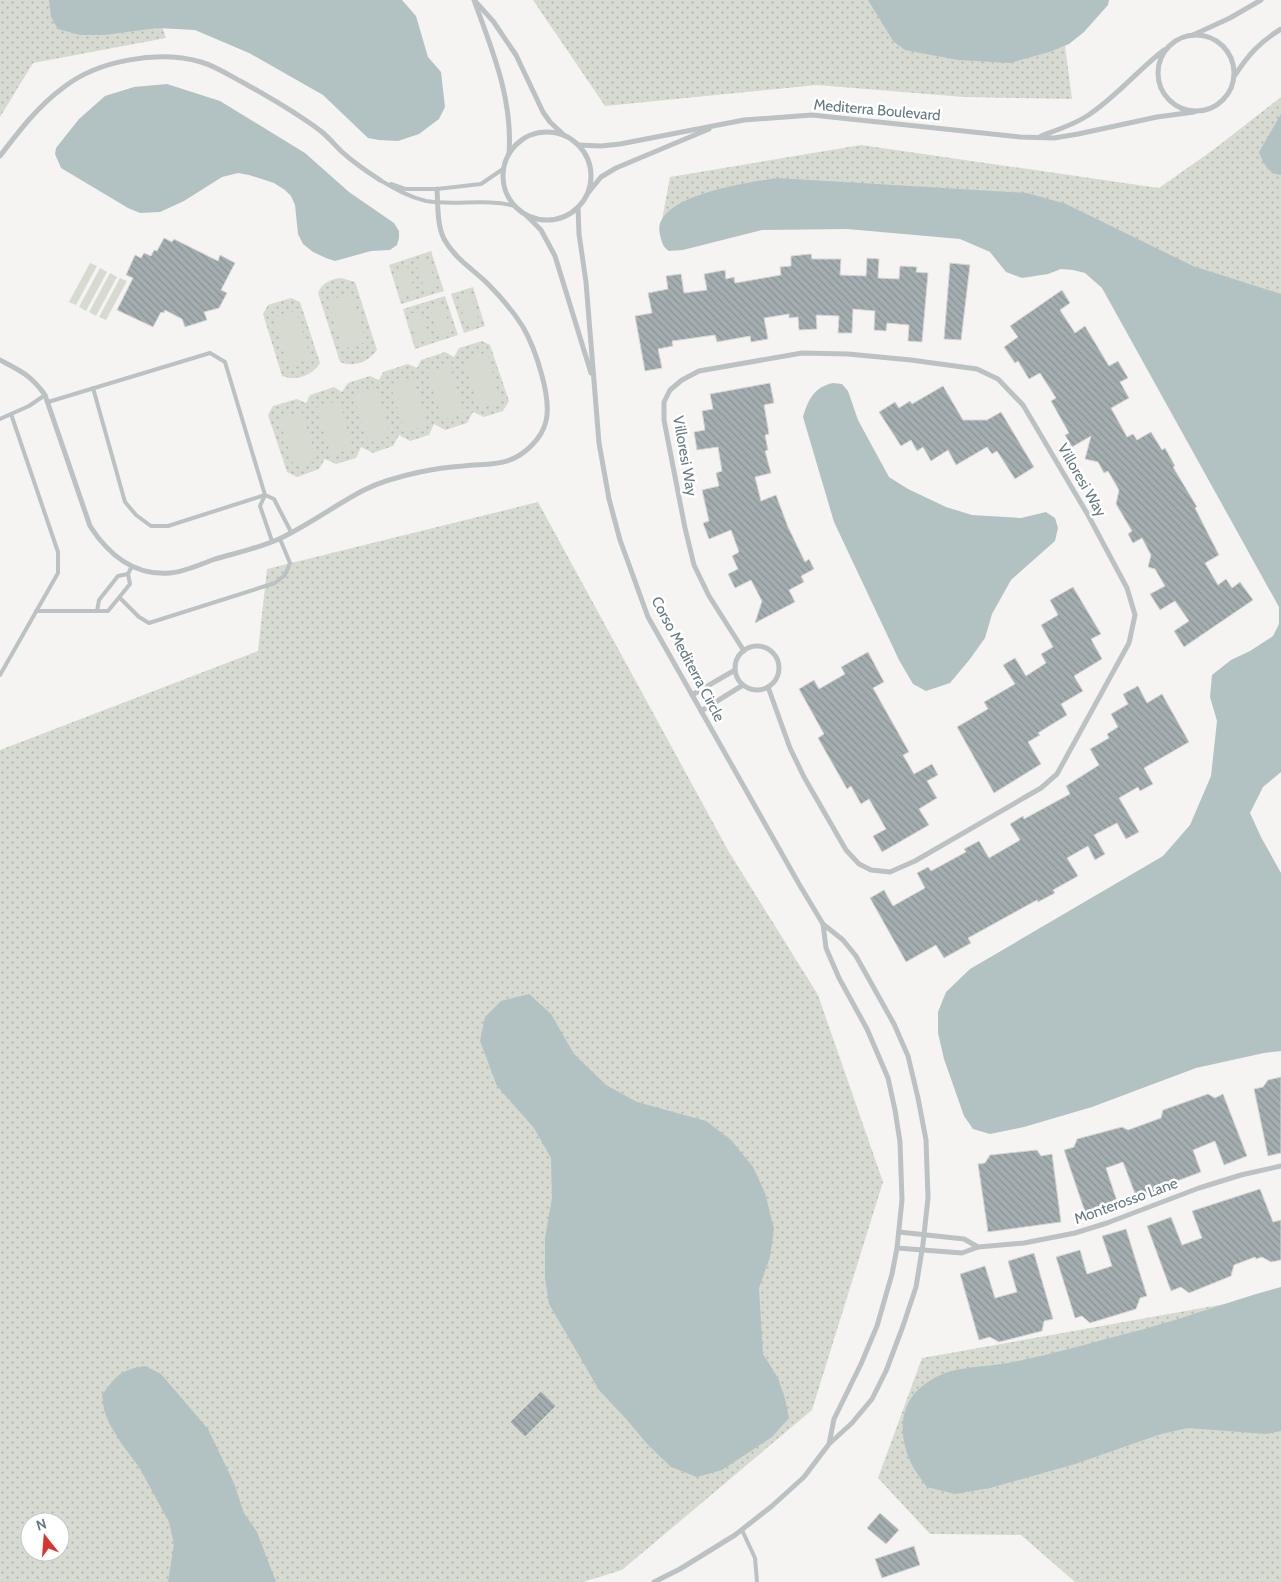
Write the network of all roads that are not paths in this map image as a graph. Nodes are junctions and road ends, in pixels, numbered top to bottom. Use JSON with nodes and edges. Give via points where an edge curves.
{"nodes":[{"id":1,"x":474,"y":0,"type":"edge"},
{"id":2,"x":1261,"y":0,"type":"edge"},
{"id":3,"x":1281,"y":29,"type":"edge"},
{"id":4,"x":1191,"y":35,"type":"junction"},
{"id":5,"x":1170,"y":45,"type":"junction"},
{"id":6,"x":1234,"y":76,"type":"junction"},
{"id":7,"x":1194,"y":112,"type":"junction"},
{"id":8,"x":716,"y":126,"type":"junction"},
{"id":9,"x":566,"y":136,"type":"junction"},
{"id":10,"x":1036,"y":138,"type":"junction"},
{"id":11,"x":578,"y":146,"type":"junction"},
{"id":12,"x":2,"y":150,"type":"edge"},
{"id":13,"x":509,"y":154,"type":"junction"},
{"id":14,"x":0,"y":156,"type":"edge"},
{"id":15,"x":504,"y":168,"type":"junction"},
{"id":16,"x":380,"y":180,"type":"junction"},
{"id":17,"x":437,"y":189,"type":"junction"},
{"id":18,"x":586,"y":196,"type":"junction"},
{"id":19,"x":438,"y":202,"type":"junction"},
{"id":20,"x":515,"y":206,"type":"junction"},
{"id":21,"x":578,"y":207,"type":"junction"},
{"id":22,"x":527,"y":216,"type":"junction"},
{"id":23,"x":0,"y":360,"type":"edge"},
{"id":24,"x":594,"y":384,"type":"junction"},
{"id":25,"x":93,"y":388,"type":"junction"},
{"id":26,"x":45,"y":395,"type":"junction"},
{"id":27,"x":48,"y":402,"type":"junction"},
{"id":28,"x":11,"y":414,"type":"junction"},
{"id":29,"x":0,"y":419,"type":"edge"},
{"id":30,"x":265,"y":495,"type":"junction"},
{"id":31,"x":292,"y":532,"type":"junction"},
{"id":32,"x":280,"y":538,"type":"junction"},
{"id":33,"x":272,"y":542,"type":"junction"},
{"id":34,"x":132,"y":566,"type":"junction"},
{"id":35,"x":128,"y":574,"type":"junction"},
{"id":36,"x":120,"y":598,"type":"junction"},
{"id":37,"x":36,"y":611,"type":"junction"},
{"id":38,"x":97,"y":611,"type":"junction"},
{"id":39,"x":744,"y":650,"type":"junction"},
{"id":40,"x":735,"y":670,"type":"junction"},
{"id":41,"x":0,"y":675,"type":"edge"},
{"id":42,"x":744,"y":685,"type":"junction"},
{"id":43,"x":768,"y":688,"type":"junction"},
{"id":44,"x":692,"y":695,"type":"junction"},
{"id":45,"x":701,"y":711,"type":"junction"},
{"id":46,"x":823,"y":924,"type":"junction"},
{"id":47,"x":1281,"y":1166,"type":"edge"},
{"id":48,"x":900,"y":1232,"type":"junction"},
{"id":49,"x":924,"y":1234,"type":"junction"},
{"id":50,"x":978,"y":1247,"type":"junction"},
{"id":51,"x":897,"y":1248,"type":"junction"},
{"id":52,"x":922,"y":1250,"type":"junction"},
{"id":53,"x":829,"y":1444,"type":"junction"},
{"id":54,"x":742,"y":1530,"type":"junction"},
{"id":55,"x":654,"y":1582,"type":"edge"},
{"id":56,"x":757,"y":1582,"type":"edge"}],
"edges":[{"from":1,"to":9,"type":"street","name":"Corso Mediterra Circle","via":[[516,55],[543,112]]},
{"from":1,"to":13,"type":"street","name":"Corso Mediterra Circle","via":[[505,94]]},
{"from":2,"to":4,"type":"street"},
{"from":3,"to":6,"type":"street","via":[[1257,45]]},
{"from":4,"to":5,"type":"street"},
{"from":4,"to":6,"type":"street","via":[[1207,37],[1222,45],[1234,64]]},
{"from":5,"to":7,"type":"street","via":[[1158,67],[1162,92],[1170,102]]},
{"from":5,"to":10,"type":"street","name":"Mediterra Boulevard","via":[[1087,116]]},
{"from":6,"to":7,"type":"street","via":[[1232,87],[1217,106]]},
{"from":7,"to":10,"type":"street","name":"Mediterra Boulevard","via":[[1054,138]]},
{"from":8,"to":10,"type":"street","name":"Mediterra Boulevard","via":[[744,120],[812,116]]},
{"from":8,"to":11,"type":"street","name":"Mediterra Boulevard","via":[[620,144]]},
{"from":8,"to":18,"type":"street","name":"Mediterra Boulevard","via":[[616,168],[601,177]]},
{"from":9,"to":11,"type":"street","name":"Corso Mediterra Circle"},
{"from":9,"to":13,"type":"street","name":"Corso Mediterra Circle","via":[[540,133],[517,144]]},
{"from":11,"to":18,"type":"street","name":"Corso Mediterra Circle","via":[[586,156],[590,170]]},
{"from":12,"to":14,"type":"street"},
{"from":12,"to":16,"type":"street","via":[[36,111],[65,86],[87,74],[127,60],[177,58],[202,62],[290,110]]},
{"from":13,"to":15,"type":"street","name":"Corso Mediterra Circle"},
{"from":15,"to":17,"type":"lane","via":[[481,184]]},
{"from":15,"to":20,"type":"street","name":"Corso Mediterra Circle","via":[[503,182]]},
{"from":16,"to":17,"type":"lane","via":[[405,189]]},
{"from":16,"to":19,"type":"lane","via":[[407,196]]},
{"from":17,"to":19,"type":"street"},
{"from":18,"to":21,"type":"street","name":"Corso Mediterra Circle"},
{"from":19,"to":20,"type":"lane","via":[[484,201]]},
{"from":19,"to":31,"type":"street","via":[[443,238],[454,255],[510,308],[535,354],[547,411],[543,431],[523,454],[511,460],[394,478],[366,489]]},
{"from":20,"to":22,"type":"street","name":"Corso Mediterra Circle"},
{"from":21,"to":22,"type":"street","name":"Corso Mediterra Circle","via":[[554,219]]},
{"from":21,"to":24,"type":"street","name":"Corso Mediterra Circle"},
{"from":22,"to":24,"type":"street","name":"Corso Mediterra Circle","via":[[541,230],[555,256]]},
{"from":23,"to":26,"type":"street","via":[[36,382]]},
{"from":24,"to":44,"type":"street","name":"Corso Mediterra Circle","via":[[599,443],[620,540],[648,617]]},
{"from":25,"to":27,"type":"lane"},
{"from":25,"to":30,"type":"lane","via":[[125,502],[151,526],[168,526]]},
{"from":25,"to":30,"type":"lane","via":[[210,354],[225,362]]},
{"from":26,"to":27,"type":"street"},
{"from":26,"to":28,"type":"lane"},
{"from":27,"to":34,"type":"street","via":[[90,526],[110,552]]},
{"from":28,"to":29,"type":"lane"},
{"from":28,"to":37,"type":"lane","via":[[58,552],[58,574]]},
{"from":30,"to":31,"type":"lane","via":[[274,499]]},
{"from":30,"to":33,"type":"lane","via":[[260,506]]},
{"from":31,"to":32,"type":"street"},
{"from":32,"to":33,"type":"street"},
{"from":32,"to":36,"type":"lane","via":[[290,563],[285,574],[275,583],[149,623],[139,618]]},
{"from":33,"to":34,"type":"street","via":[[171,573],[151,572]]},
{"from":34,"to":35,"type":"lane"},
{"from":35,"to":36,"type":"lane","via":[[130,584]]},
{"from":35,"to":38,"type":"lane","via":[[118,576],[99,600]]},
{"from":36,"to":38,"type":"lane","via":[[108,610]]},
{"from":37,"to":38,"type":"lane"},
{"from":37,"to":41,"type":"lane"},
{"from":39,"to":40,"type":"street","via":[[737,659]]},
{"from":39,"to":43,"type":"street","via":[[762,646],[775,654],[778,675]]},
{"from":39,"to":43,"type":"street","name":"Villoresi Way","via":[[709,596],[694,565],[664,420],[664,402],[670,390],[699,371],[802,353],[911,360],[977,369],[998,378],[1023,405],[1088,515],[1127,588],[1135,614],[1129,643],[1057,774],[1040,788],[915,861],[890,872],[871,870],[859,864],[846,850],[790,748]]},
{"from":40,"to":42,"type":"street"},
{"from":40,"to":44,"type":"street"},
{"from":42,"to":43,"type":"street","via":[[756,690]]},
{"from":42,"to":45,"type":"street"},
{"from":44,"to":45,"type":"street","name":"Corso Mediterra Circle"},
{"from":45,"to":46,"type":"street","name":"Corso Mediterra Circle"},
{"from":46,"to":48,"type":"street","name":"Corso Mediterra Circle","via":[[826,948],[888,1078],[900,1142]]},
{"from":46,"to":49,"type":"street","name":"Corso Mediterra Circle","via":[[856,956],[886,1007],[908,1056],[926,1140],[928,1198]]},
{"from":47,"to":50,"type":"street","name":"Monterosso Lane","via":[[1199,1188],[1075,1233],[1024,1243]]},
{"from":48,"to":49,"type":"street","name":"Monterosso Lane"},
{"from":48,"to":51,"type":"street","name":"Corso Mediterra Circle"},
{"from":49,"to":50,"type":"street","name":"Monterosso Lane","via":[[964,1239]]},
{"from":49,"to":52,"type":"street","name":"Corso Mediterra Circle"},
{"from":50,"to":52,"type":"street","name":"Monterosso Lane","via":[[962,1253]]},
{"from":51,"to":52,"type":"street","name":"Monterosso Lane"},
{"from":51,"to":53,"type":"street","name":"Corso Mediterra Circle","via":[[877,1326],[834,1419]]},
{"from":52,"to":53,"type":"street","name":"Corso Mediterra Circle","via":[[916,1287],[886,1371],[872,1399]]},
{"from":53,"to":54,"type":"street","name":"Corso Mediterra Circle","via":[[804,1477]]},
{"from":54,"to":55,"type":"street","name":"Corso Mediterra Circle"},
{"from":54,"to":56,"type":"lane","via":[[755,1558]]}]}
